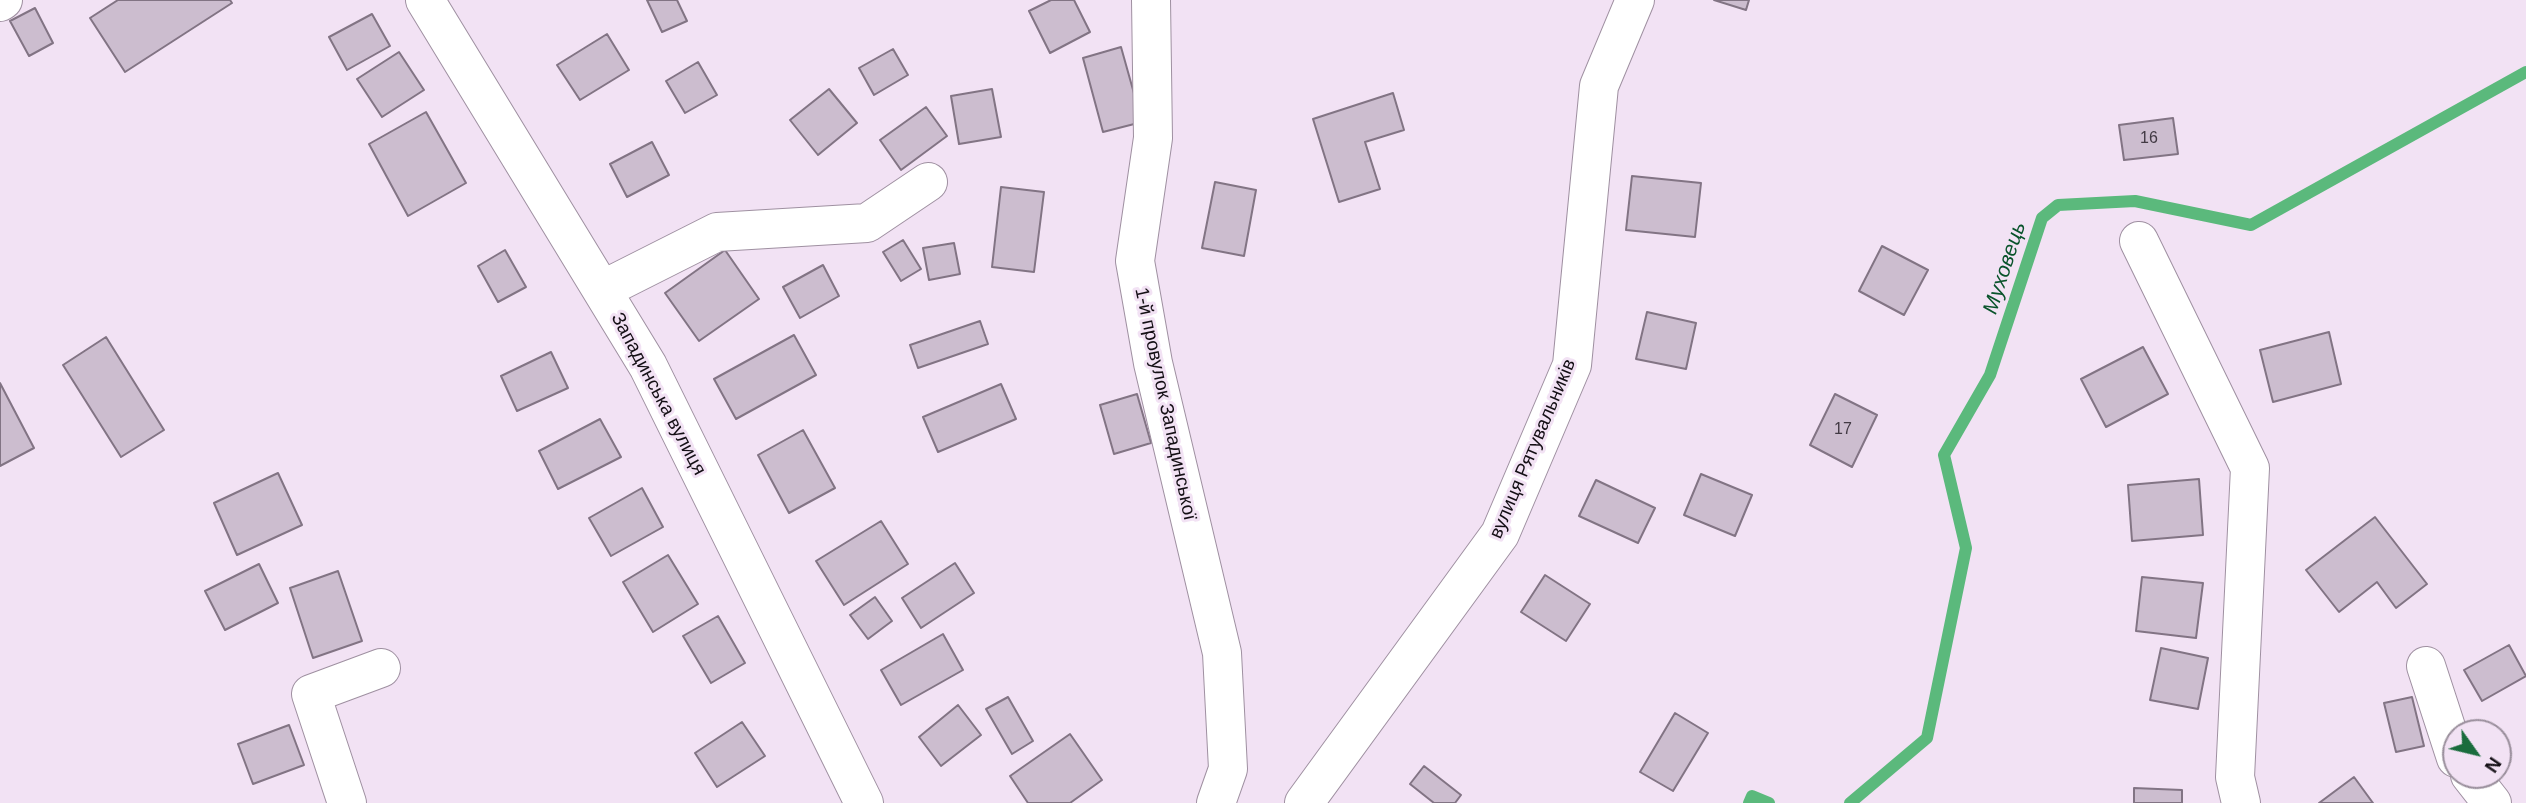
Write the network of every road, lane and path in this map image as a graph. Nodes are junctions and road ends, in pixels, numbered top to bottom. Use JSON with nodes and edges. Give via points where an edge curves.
{"nodes":[{"id":1,"x":425,"y":0,"type":"edge"},
{"id":2,"x":1151,"y":0,"type":"edge"},
{"id":3,"x":1635,"y":0,"type":"edge"},
{"id":4,"x":928,"y":182,"type":"dead end"},
{"id":5,"x":2139,"y":240,"type":"dead end"},
{"id":6,"x":602,"y":290,"type":"junction"},
{"id":7,"x":2426,"y":666,"type":"dead end"},
{"id":8,"x":381,"y":668,"type":"dead end"},
{"id":9,"x":2443,"y":719,"type":"edge"},
{"id":10,"x":2481,"y":789,"type":"edge"},
{"id":11,"x":347,"y":803,"type":"edge"},
{"id":12,"x":864,"y":803,"type":"edge"},
{"id":13,"x":1216,"y":803,"type":"edge"},
{"id":14,"x":1304,"y":803,"type":"edge"},
{"id":15,"x":2241,"y":803,"type":"edge"},
{"id":16,"x":2492,"y":803,"type":"edge"}],
"edges":[{"from":1,"to":6,"type":"street","name":"Западинська вулиця"},
{"from":2,"to":13,"type":"street","name":"1-й провулок Западинської","via":[[1153,138],[1135,261],[1153,363],[1222,653],[1228,769]]},
{"from":3,"to":14,"type":"street","name":"вулиця Рятувальників","via":[[1599,86],[1572,365],[1500,534]]},
{"from":4,"to":6,"type":"street","via":[[867,223],[717,232]]},
{"from":5,"to":15,"type":"street","via":[[2250,468],[2235,777]]},
{"from":6,"to":12,"type":"street","name":"Западинська вулиця","via":[[648,366]]},
{"from":7,"to":9,"type":"street"},
{"from":8,"to":11,"type":"street","via":[[311,694]]},
{"from":10,"to":16,"type":"street"}]}
